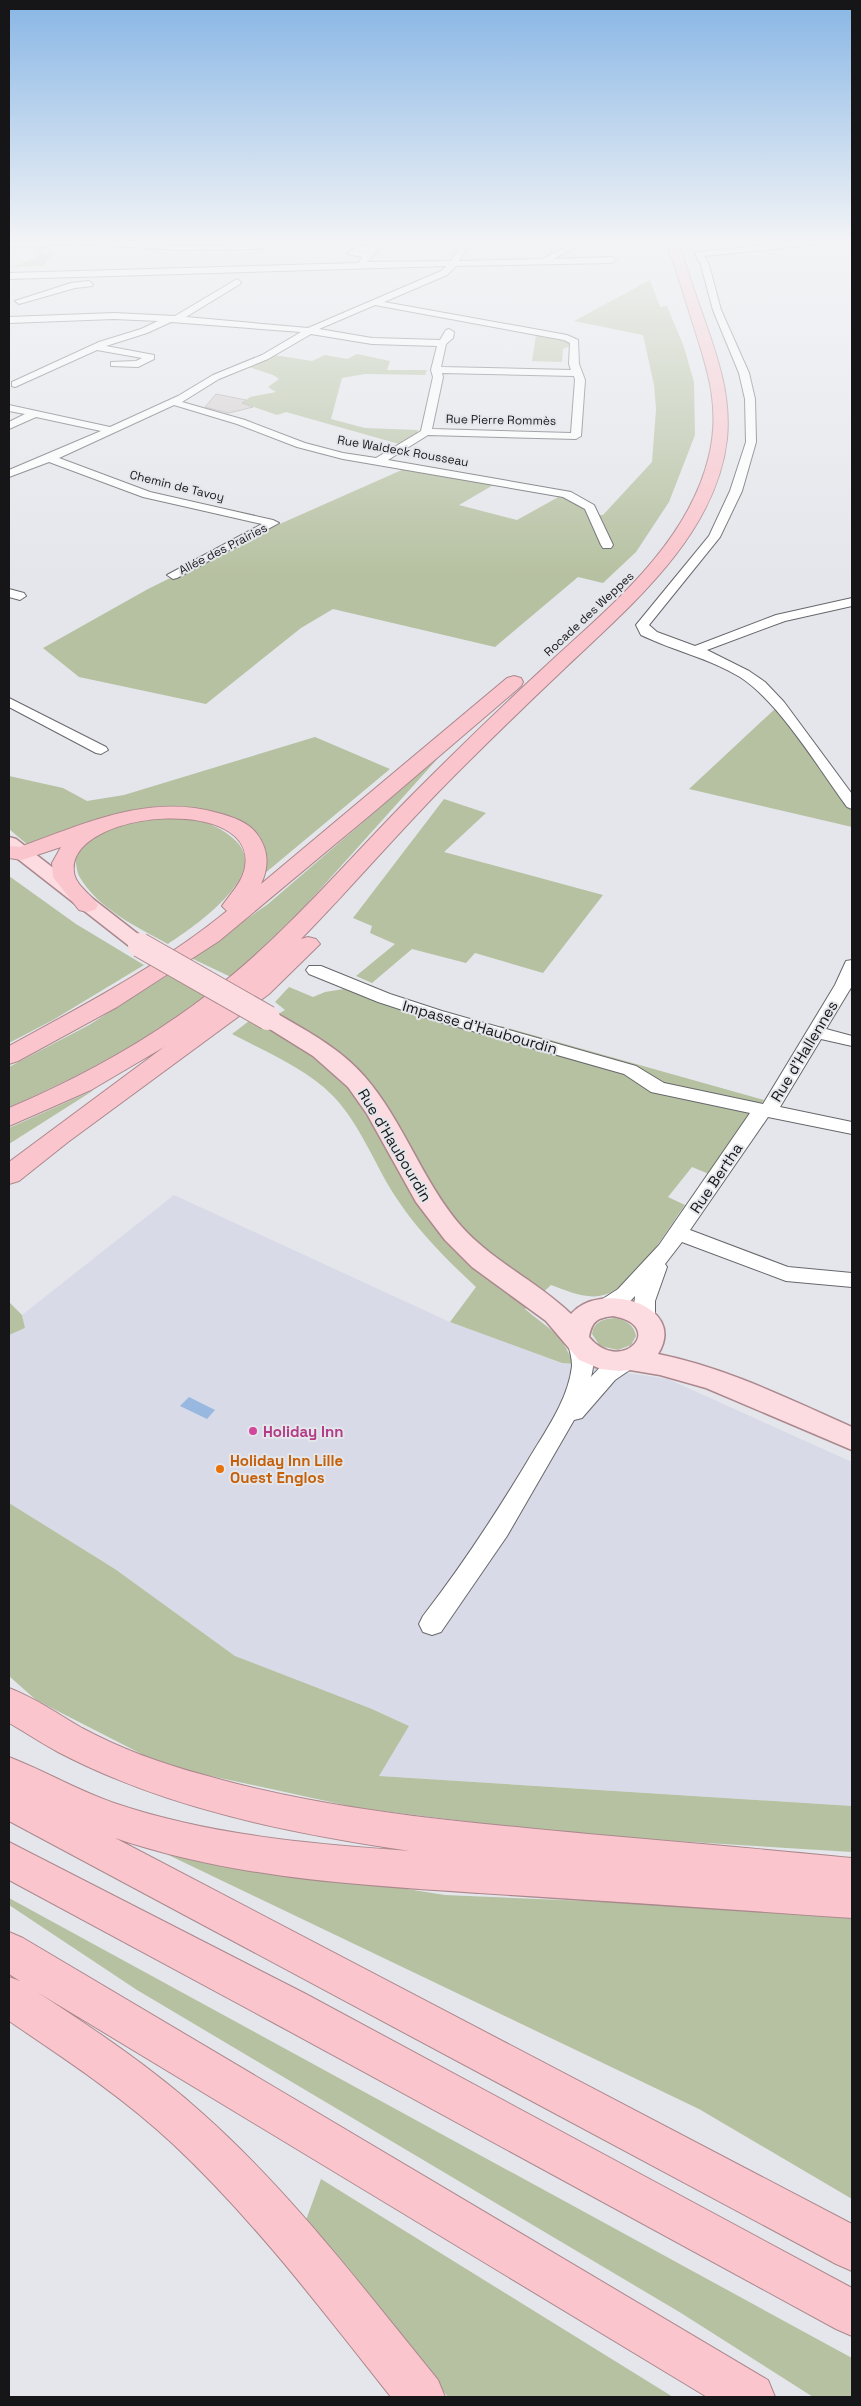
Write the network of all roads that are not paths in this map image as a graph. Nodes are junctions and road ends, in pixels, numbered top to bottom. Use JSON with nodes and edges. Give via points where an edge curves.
{"nodes":[{"id":1,"x":80,"y":353,"type":"edge"},
{"id":2,"x":129,"y":353,"type":"edge"},
{"id":3,"x":271,"y":353,"type":"edge"},
{"id":4,"x":440,"y":353,"type":"edge"},
{"id":5,"x":574,"y":353,"type":"edge"},
{"id":6,"x":698,"y":353,"type":"edge"},
{"id":7,"x":707,"y":353,"type":"edge"},
{"id":8,"x":736,"y":353,"type":"edge"},
{"id":9,"x":114,"y":364,"type":"dead end"},
{"id":10,"x":436,"y":370,"type":"junction"},
{"id":11,"x":577,"y":373,"type":"junction"},
{"id":12,"x":15,"y":384,"type":"dead end"},
{"id":13,"x":173,"y":402,"type":"junction"},
{"id":14,"x":9,"y":408,"type":"edge"},
{"id":15,"x":36,"y":413,"type":"junction"},
{"id":16,"x":9,"y":426,"type":"edge"},
{"id":17,"x":111,"y":430,"type":"junction"},
{"id":18,"x":426,"y":432,"type":"junction"},
{"id":19,"x":49,"y":458,"type":"junction"},
{"id":20,"x":378,"y":462,"type":"junction"},
{"id":21,"x":9,"y":474,"type":"edge"},
{"id":22,"x":273,"y":523,"type":"joint"},
{"id":23,"x":607,"y":545,"type":"dead end"},
{"id":24,"x":173,"y":575,"type":"dead end"},
{"id":25,"x":852,"y":602,"type":"edge"},
{"id":26,"x":696,"y":650,"type":"junction"},
{"id":27,"x":9,"y":702,"type":"edge"},
{"id":28,"x":471,"y":749,"type":"junction"},
{"id":29,"x":101,"y":750,"type":"dead end"},
{"id":30,"x":852,"y":804,"type":"edge"},
{"id":31,"x":108,"y":822,"type":"junction"},
{"id":32,"x":12,"y":853,"type":"edge"},
{"id":33,"x":87,"y":905,"type":"junction"},
{"id":34,"x":140,"y":945,"type":"junction"},
{"id":35,"x":315,"y":970,"type":"dead end"},
{"id":36,"x":156,"y":971,"type":"junction"},
{"id":37,"x":851,"y":973,"type":"edge"},
{"id":38,"x":815,"y":1032,"type":"junction"},
{"id":39,"x":852,"y":1041,"type":"edge"},
{"id":40,"x":9,"y":1056,"type":"edge"},
{"id":41,"x":156,"y":1066,"type":"junction"},
{"id":42,"x":769,"y":1110,"type":"junction"},
{"id":43,"x":9,"y":1118,"type":"edge"},
{"id":44,"x":852,"y":1128,"type":"edge"},
{"id":45,"x":9,"y":1152,"type":"edge"},
{"id":46,"x":9,"y":1175,"type":"edge"},
{"id":47,"x":672,"y":1242,"type":"junction"},
{"id":48,"x":852,"y":1280,"type":"edge"},
{"id":49,"x":510,"y":1281,"type":"junction"},
{"id":50,"x":600,"y":1308,"type":"junction"},
{"id":51,"x":647,"y":1325,"type":"junction"},
{"id":52,"x":578,"y":1341,"type":"junction"},
{"id":53,"x":628,"y":1360,"type":"junction"},
{"id":54,"x":744,"y":1391,"type":"junction"},
{"id":55,"x":553,"y":1439,"type":"junction"},
{"id":56,"x":852,"y":1439,"type":"edge"},
{"id":57,"x":432,"y":1624,"type":"dead end"},
{"id":58,"x":9,"y":1704,"type":"edge"},
{"id":59,"x":9,"y":1774,"type":"edge"},
{"id":60,"x":9,"y":1802,"type":"edge"},
{"id":61,"x":9,"y":1860,"type":"edge"},
{"id":62,"x":852,"y":1876,"type":"edge"},
{"id":63,"x":852,"y":1899,"type":"edge"},
{"id":64,"x":9,"y":1952,"type":"edge"},
{"id":65,"x":9,"y":1997,"type":"edge"},
{"id":66,"x":852,"y":2248,"type":"edge"},
{"id":67,"x":852,"y":2313,"type":"edge"},
{"id":68,"x":421,"y":2397,"type":"edge"},
{"id":69,"x":751,"y":2397,"type":"edge"}],
"edges":[{"from":1,"to":12,"type":"street"},
{"from":2,"to":9,"type":"street","via":[[151,358],[138,364]]},
{"from":3,"to":13,"type":"street","via":[[216,377]]},
{"from":4,"to":10,"type":"street","name":"Rue Pierre Rommès"},
{"from":5,"to":11,"type":"street"},
{"from":6,"to":36,"type":"highway","name":"Rocade des Weppes","via":[[709,412],[705,448],[698,472],[676,516],[639,567],[583,622],[368,807],[211,936]]},
{"from":7,"to":28,"type":"highway","name":"Rocade des Weppes","via":[[722,400],[720,448],[701,500],[658,565]]},
{"from":8,"to":26,"type":"street","via":[[750,399],[751,442],[736,491],[714,536],[642,625],[646,632],[658,638]]},
{"from":10,"to":11,"type":"street"},
{"from":10,"to":18,"type":"street","name":"Rue Pierre Rommès","via":[[438,377]]},
{"from":11,"to":18,"type":"street","name":"Rue Pierre Rommès","via":[[580,380],[576,436]]},
{"from":13,"to":17,"type":"street"},
{"from":13,"to":20,"type":"street","name":"Rue Waldeck Rousseau","via":[[247,424],[308,447]]},
{"from":14,"to":15,"type":"street"},
{"from":15,"to":16,"type":"street"},
{"from":15,"to":17,"type":"street"},
{"from":17,"to":19,"type":"street"},
{"from":18,"to":20,"type":"street","name":"Rue Pierre Rommès"},
{"from":19,"to":21,"type":"street"},
{"from":19,"to":22,"type":"street","name":"Chemin de Tavoy","via":[[147,495]]},
{"from":20,"to":23,"type":"street","name":"Rue Waldeck Rousseau","via":[[567,494],[590,507]]},
{"from":22,"to":24,"type":"street","name":"Allée des Prairies"},
{"from":25,"to":26,"type":"street","via":[[781,618]]},
{"from":26,"to":30,"type":"street","via":[[744,674],[767,691]]},
{"from":27,"to":29,"type":"street"},
{"from":28,"to":41,"type":"highway","via":[[298,955],[261,989]]},
{"from":28,"to":43,"type":"highway","via":[[288,938],[230,989],[110,1069]]},
{"from":31,"to":32,"type":"highway"},
{"from":31,"to":33,"type":"highway","via":[[78,840],[64,866],[68,882]]},
{"from":31,"to":36,"type":"highway","via":[[147,812],[201,814],[239,829],[252,841],[255,849],[256,868],[242,896]]},
{"from":32,"to":33,"type":"main road","name":"Rue d'Haubourdin"},
{"from":32,"to":34,"type":"main road","name":"Rue d'Haubourdin","via":[[81,915]]},
{"from":33,"to":34,"type":"main road","name":"Rue d'Haubourdin"},
{"from":34,"to":49,"type":"main road","name":"Rue d'Haubourdin","bridge":true,"via":[[319,1048],[357,1082],[384,1122],[413,1178],[448,1226],[471,1252]]},
{"from":35,"to":42,"type":"street","name":"Impasse d'Haubourdin","via":[[436,1015],[630,1070],[658,1088]]},
{"from":36,"to":40,"type":"highway","via":[[92,1011]]},
{"from":37,"to":38,"type":"street","name":"Rue d'Hallennes"},
{"from":38,"to":39,"type":"street"},
{"from":38,"to":42,"type":"street","name":"Rue d'Hallennes"},
{"from":41,"to":45,"type":"highway"},
{"from":41,"to":46,"type":"highway"},
{"from":42,"to":44,"type":"street"},
{"from":42,"to":47,"type":"street","name":"Rue Bertha","via":[[757,1117]]},
{"from":47,"to":48,"type":"street","via":[[786,1274]]},
{"from":47,"to":50,"type":"street","name":"Rue Bertha","via":[[625,1294]]},
{"from":47,"to":51,"type":"street","name":"Rue Bertha","via":[[644,1301]]},
{"from":49,"to":50,"type":"main road","via":[[563,1304]]},
{"from":49,"to":52,"type":"main road","via":[[564,1323]]},
{"from":50,"to":51,"type":"main road","via":[[623,1308]]},
{"from":50,"to":52,"type":"main road","via":[[580,1320],[576,1330]]},
{"from":51,"to":53,"type":"main road","via":[[652,1337],[649,1346],[642,1354]]},
{"from":51,"to":54,"type":"main road","via":[[663,1344]]},
{"from":52,"to":53,"type":"main road","via":[[588,1353],[601,1359]]},
{"from":52,"to":55,"type":"street","via":[[583,1368]]},
{"from":53,"to":54,"type":"main road","via":[[666,1365]]},
{"from":53,"to":55,"type":"street","via":[[612,1369],[594,1387]]},
{"from":54,"to":56,"type":"main road"},
{"from":55,"to":57,"type":"street","via":[[490,1544]]},
{"from":58,"to":62,"type":"highway","via":[[72,1742],[143,1773],[226,1800],[288,1814],[370,1830],[441,1839]]},
{"from":59,"to":63,"type":"highway","via":[[79,1807],[127,1824],[194,1841],[278,1856],[473,1874]]},
{"from":60,"to":66,"type":"highway"},
{"from":61,"to":67,"type":"highway"},
{"from":64,"to":69,"type":"highway"},
{"from":65,"to":68,"type":"highway","via":[[159,2104],[217,2157],[320,2269]]}]}
